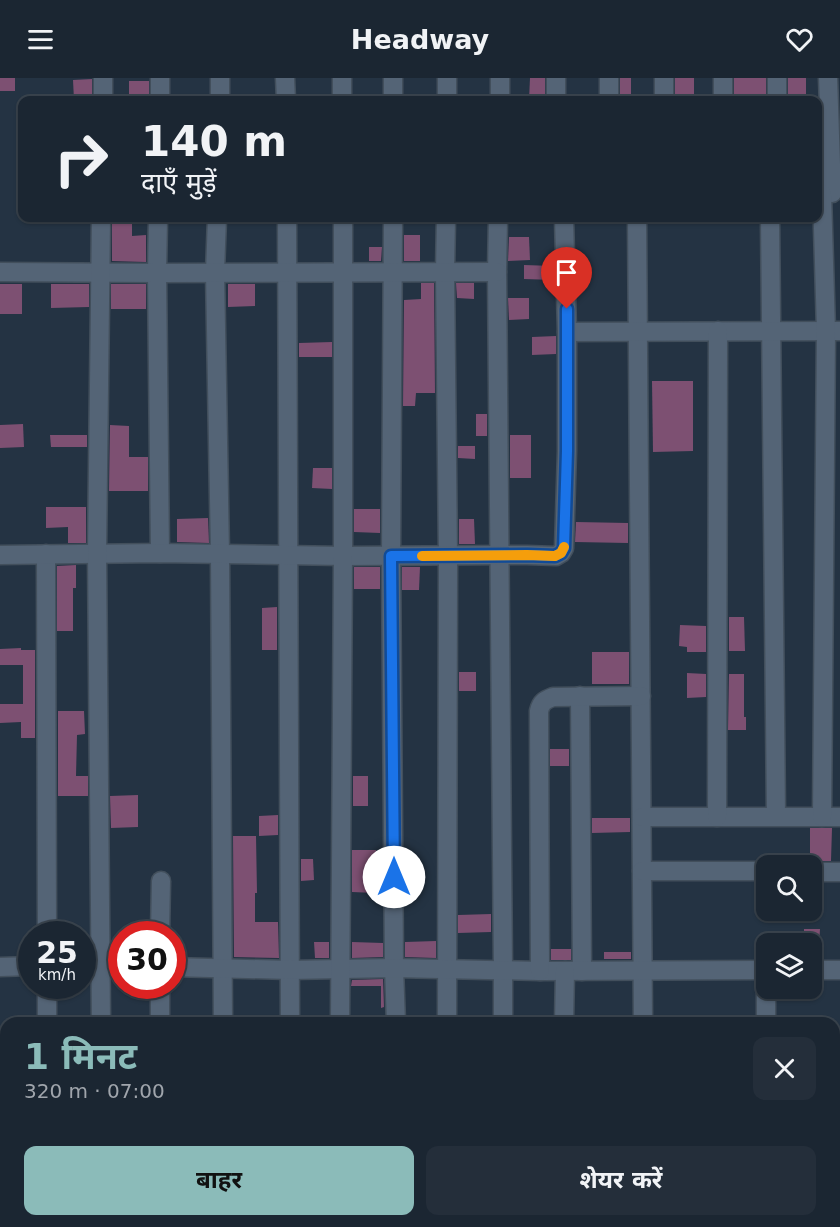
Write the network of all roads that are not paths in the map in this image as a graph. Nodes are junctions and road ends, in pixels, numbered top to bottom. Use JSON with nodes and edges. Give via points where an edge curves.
{"nodes":[{"id":1,"x":103,"y":78,"type":"edge"},
{"id":2,"x":160,"y":78,"type":"edge"},
{"id":3,"x":220,"y":78,"type":"edge"},
{"id":4,"x":285,"y":78,"type":"edge"},
{"id":5,"x":342,"y":78,"type":"edge"},
{"id":6,"x":393,"y":78,"type":"edge"},
{"id":7,"x":447,"y":78,"type":"edge"},
{"id":8,"x":500,"y":78,"type":"edge"},
{"id":9,"x":556,"y":78,"type":"edge"},
{"id":10,"x":609,"y":78,"type":"edge"},
{"id":11,"x":664,"y":78,"type":"edge"},
{"id":12,"x":723,"y":78,"type":"edge"},
{"id":13,"x":777,"y":78,"type":"edge"},
{"id":14,"x":828,"y":78,"type":"edge"},
{"id":15,"x":103,"y":96,"type":"edge"},
{"id":16,"x":160,"y":96,"type":"edge"},
{"id":17,"x":219,"y":96,"type":"edge"},
{"id":18,"x":285,"y":96,"type":"edge"},
{"id":19,"x":342,"y":96,"type":"edge"},
{"id":20,"x":393,"y":96,"type":"edge"},
{"id":21,"x":447,"y":96,"type":"edge"},
{"id":22,"x":500,"y":96,"type":"edge"},
{"id":23,"x":555,"y":96,"type":"edge"},
{"id":24,"x":609,"y":96,"type":"edge"},
{"id":25,"x":664,"y":96,"type":"edge"},
{"id":26,"x":723,"y":96,"type":"edge"},
{"id":27,"x":777,"y":96,"type":"edge"},
{"id":28,"x":828,"y":193,"type":"edge"},
{"id":29,"x":102,"y":222,"type":"edge"},
{"id":30,"x":158,"y":222,"type":"edge"},
{"id":31,"x":217,"y":222,"type":"edge"},
{"id":32,"x":286,"y":222,"type":"edge"},
{"id":33,"x":343,"y":222,"type":"edge"},
{"id":34,"x":393,"y":222,"type":"edge"},
{"id":35,"x":446,"y":222,"type":"edge"},
{"id":36,"x":498,"y":222,"type":"edge"},
{"id":37,"x":564,"y":222,"type":"edge"},
{"id":38,"x":637,"y":222,"type":"edge"},
{"id":39,"x":770,"y":222,"type":"edge"},
{"id":40,"x":0,"y":272,"type":"edge"},
{"id":41,"x":101,"y":272,"type":"junction"},
{"id":42,"x":216,"y":272,"type":"junction"},
{"id":43,"x":287,"y":272,"type":"junction"},
{"id":44,"x":343,"y":272,"type":"junction"},
{"id":45,"x":394,"y":272,"type":"junction"},
{"id":46,"x":445,"y":272,"type":"junction"},
{"id":47,"x":497,"y":272,"type":"junction"},
{"id":48,"x":157,"y":273,"type":"junction"},
{"id":49,"x":718,"y":331,"type":"junction"},
{"id":50,"x":771,"y":331,"type":"junction"},
{"id":51,"x":833,"y":331,"type":"edge"},
{"id":52,"x":567,"y":332,"type":"junction"},
{"id":53,"x":638,"y":332,"type":"junction"},
{"id":54,"x":160,"y":553,"type":"junction"},
{"id":55,"x":46,"y":554,"type":"junction"},
{"id":56,"x":97,"y":554,"type":"junction"},
{"id":57,"x":220,"y":554,"type":"junction"},
{"id":58,"x":0,"y":555,"type":"edge"},
{"id":59,"x":288,"y":555,"type":"junction"},
{"id":60,"x":343,"y":556,"type":"junction"},
{"id":61,"x":391,"y":556,"type":"junction"},
{"id":62,"x":500,"y":556,"type":"junction"},
{"id":63,"x":448,"y":557,"type":"junction"},
{"id":64,"x":580,"y":696,"type":"junction"},
{"id":65,"x":641,"y":696,"type":"junction"},
{"id":66,"x":776,"y":816,"type":"junction"},
{"id":67,"x":642,"y":817,"type":"junction"},
{"id":68,"x":717,"y":817,"type":"junction"},
{"id":69,"x":831,"y":817,"type":"edge"},
{"id":70,"x":642,"y":871,"type":"junction"},
{"id":71,"x":756,"y":872,"type":"edge"},
{"id":72,"x":822,"y":872,"type":"edge"},
{"id":73,"x":840,"y":872,"type":"edge"},
{"id":74,"x":161,"y":881,"type":"dead end"},
{"id":75,"x":47,"y":921,"type":"edge"},
{"id":76,"x":92,"y":921,"type":"edge"},
{"id":77,"x":160,"y":921,"type":"edge"},
{"id":78,"x":18,"y":966,"type":"edge"},
{"id":79,"x":0,"y":967,"type":"edge"},
{"id":80,"x":186,"y":968,"type":"edge"},
{"id":81,"x":394,"y":968,"type":"junction"},
{"id":82,"x":223,"y":969,"type":"junction"},
{"id":83,"x":340,"y":969,"type":"junction"},
{"id":84,"x":448,"y":969,"type":"junction"},
{"id":85,"x":840,"y":969,"type":"edge"},
{"id":86,"x":290,"y":970,"type":"junction"},
{"id":87,"x":503,"y":970,"type":"junction"},
{"id":88,"x":756,"y":970,"type":"edge"},
{"id":89,"x":822,"y":970,"type":"edge"},
{"id":90,"x":540,"y":971,"type":"junction"},
{"id":91,"x":573,"y":971,"type":"junction"},
{"id":92,"x":644,"y":971,"type":"junction"},
{"id":93,"x":96,"y":994,"type":"edge"},
{"id":94,"x":47,"y":999,"type":"edge"},
{"id":95,"x":160,"y":999,"type":"edge"},
{"id":96,"x":766,"y":999,"type":"edge"},
{"id":97,"x":47,"y":1017,"type":"edge"},
{"id":98,"x":100,"y":1017,"type":"edge"},
{"id":99,"x":160,"y":1017,"type":"edge"},
{"id":100,"x":223,"y":1017,"type":"edge"},
{"id":101,"x":290,"y":1017,"type":"edge"},
{"id":102,"x":340,"y":1017,"type":"edge"},
{"id":103,"x":396,"y":1017,"type":"edge"},
{"id":104,"x":447,"y":1017,"type":"edge"},
{"id":105,"x":502,"y":1017,"type":"edge"},
{"id":106,"x":565,"y":1017,"type":"edge"},
{"id":107,"x":643,"y":1017,"type":"edge"},
{"id":108,"x":766,"y":1017,"type":"edge"}],
"edges":[{"from":1,"to":15,"type":"street"},
{"from":2,"to":16,"type":"street"},
{"from":3,"to":17,"type":"street"},
{"from":4,"to":18,"type":"street"},
{"from":5,"to":19,"type":"street"},
{"from":6,"to":20,"type":"street"},
{"from":7,"to":21,"type":"street"},
{"from":8,"to":22,"type":"street"},
{"from":9,"to":23,"type":"street"},
{"from":10,"to":24,"type":"street"},
{"from":11,"to":25,"type":"street"},
{"from":12,"to":26,"type":"street"},
{"from":13,"to":27,"type":"street"},
{"from":14,"to":28,"type":"street"},
{"from":28,"to":51,"type":"street"},
{"from":29,"to":41,"type":"street"},
{"from":30,"to":48,"type":"street"},
{"from":31,"to":42,"type":"street"},
{"from":32,"to":43,"type":"street"},
{"from":33,"to":44,"type":"street"},
{"from":34,"to":45,"type":"street"},
{"from":35,"to":46,"type":"street"},
{"from":36,"to":47,"type":"street"},
{"from":37,"to":52,"type":"street"},
{"from":38,"to":53,"type":"street"},
{"from":39,"to":50,"type":"street"},
{"from":40,"to":41,"type":"street"},
{"from":41,"to":48,"type":"street"},
{"from":41,"to":56,"type":"street"},
{"from":42,"to":43,"type":"street"},
{"from":42,"to":48,"type":"street"},
{"from":42,"to":57,"type":"street"},
{"from":43,"to":44,"type":"street"},
{"from":43,"to":59,"type":"street"},
{"from":44,"to":45,"type":"street"},
{"from":44,"to":60,"type":"street"},
{"from":45,"to":46,"type":"street"},
{"from":45,"to":61,"type":"street"},
{"from":46,"to":47,"type":"street"},
{"from":46,"to":63,"type":"street"},
{"from":47,"to":62,"type":"street"},
{"from":48,"to":54,"type":"street"},
{"from":49,"to":50,"type":"street"},
{"from":49,"to":53,"type":"street"},
{"from":49,"to":68,"type":"street"},
{"from":50,"to":51,"type":"street"},
{"from":50,"to":66,"type":"street"},
{"from":51,"to":69,"type":"street"},
{"from":52,"to":53,"type":"street"},
{"from":52,"to":62,"type":"street","via":[[564,548],[555,556]]},
{"from":53,"to":65,"type":"street"},
{"from":54,"to":56,"type":"street"},
{"from":54,"to":57,"type":"street"},
{"from":55,"to":56,"type":"street"},
{"from":55,"to":58,"type":"street"},
{"from":55,"to":75,"type":"street"},
{"from":56,"to":76,"type":"street"},
{"from":57,"to":59,"type":"street"},
{"from":57,"to":82,"type":"street"},
{"from":59,"to":60,"type":"street"},
{"from":59,"to":86,"type":"street"},
{"from":60,"to":61,"type":"street"},
{"from":60,"to":83,"type":"street"},
{"from":61,"to":63,"type":"street"},
{"from":61,"to":81,"type":"street"},
{"from":62,"to":63,"type":"street"},
{"from":62,"to":87,"type":"street"},
{"from":63,"to":84,"type":"street"},
{"from":64,"to":65,"type":"street"},
{"from":64,"to":90,"type":"street","via":[[553,697],[540,704]]},
{"from":64,"to":91,"type":"street"},
{"from":65,"to":67,"type":"street"},
{"from":66,"to":68,"type":"street"},
{"from":66,"to":69,"type":"street"},
{"from":67,"to":68,"type":"street"},
{"from":67,"to":70,"type":"street"},
{"from":70,"to":71,"type":"street"},
{"from":70,"to":92,"type":"street"},
{"from":72,"to":73,"type":"street"},
{"from":74,"to":77,"type":"street"},
{"from":78,"to":79,"type":"street"},
{"from":80,"to":82,"type":"street"},
{"from":81,"to":83,"type":"street"},
{"from":81,"to":84,"type":"street"},
{"from":81,"to":103,"type":"street"},
{"from":82,"to":86,"type":"street"},
{"from":82,"to":100,"type":"street"},
{"from":83,"to":86,"type":"street"},
{"from":83,"to":102,"type":"street"},
{"from":84,"to":87,"type":"street"},
{"from":84,"to":104,"type":"street"},
{"from":85,"to":89,"type":"street"},
{"from":86,"to":101,"type":"street"},
{"from":87,"to":90,"type":"street"},
{"from":87,"to":105,"type":"street"},
{"from":88,"to":92,"type":"street"},
{"from":90,"to":91,"type":"street"},
{"from":91,"to":92,"type":"street"},
{"from":91,"to":106,"type":"street"},
{"from":92,"to":107,"type":"street"},
{"from":93,"to":98,"type":"street"},
{"from":94,"to":97,"type":"street"},
{"from":95,"to":99,"type":"street"},
{"from":96,"to":108,"type":"street"}]}
